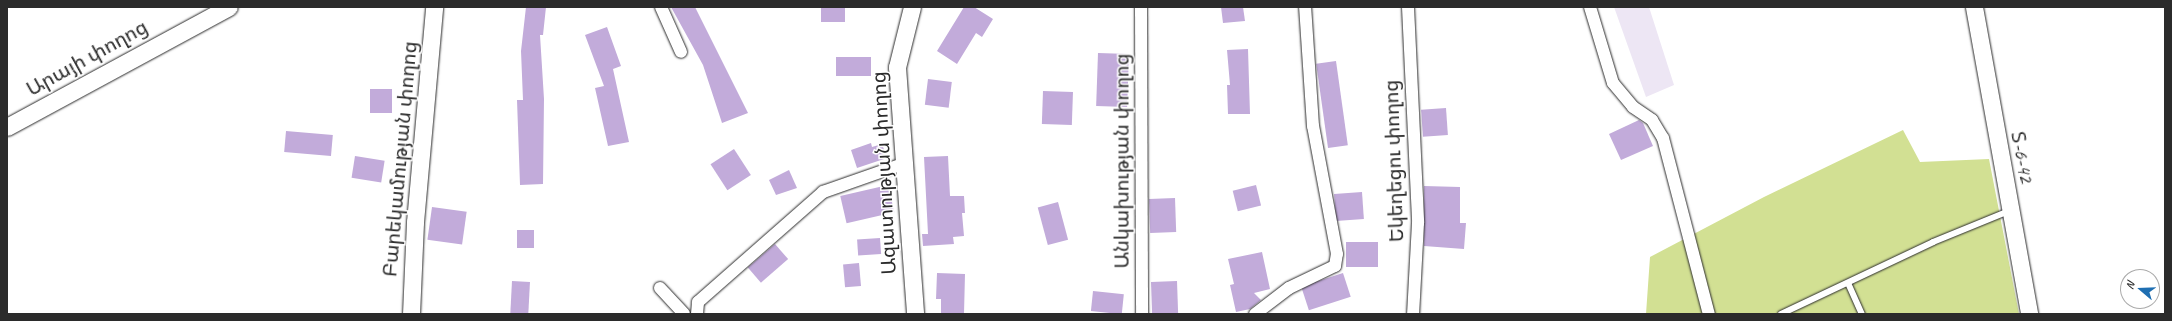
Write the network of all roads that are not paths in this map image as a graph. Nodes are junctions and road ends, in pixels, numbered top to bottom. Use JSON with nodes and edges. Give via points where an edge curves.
{"nodes":[{"id":1,"x":229,"y":7,"type":"edge"},
{"id":2,"x":434,"y":7,"type":"edge"},
{"id":3,"x":661,"y":7,"type":"edge"},
{"id":4,"x":912,"y":7,"type":"edge"},
{"id":5,"x":1141,"y":7,"type":"edge"},
{"id":6,"x":1305,"y":7,"type":"edge"},
{"id":7,"x":1408,"y":7,"type":"edge"},
{"id":8,"x":1590,"y":7,"type":"edge"},
{"id":9,"x":1974,"y":7,"type":"edge"},
{"id":10,"x":209,"y":12,"type":"edge"},
{"id":11,"x":681,"y":52,"type":"dead end"},
{"id":12,"x":7,"y":127,"type":"edge"},
{"id":13,"x":903,"y":164,"type":"junction"},
{"id":14,"x":2009,"y":211,"type":"junction"},
{"id":15,"x":1848,"y":283,"type":"junction"},
{"id":16,"x":660,"y":288,"type":"dead end"},
{"id":17,"x":411,"y":314,"type":"edge"},
{"id":18,"x":684,"y":314,"type":"edge"},
{"id":19,"x":697,"y":314,"type":"edge"},
{"id":20,"x":915,"y":314,"type":"edge"},
{"id":21,"x":1142,"y":314,"type":"edge"},
{"id":22,"x":1255,"y":314,"type":"edge"},
{"id":23,"x":1413,"y":314,"type":"edge"},
{"id":24,"x":1709,"y":314,"type":"edge"},
{"id":25,"x":1783,"y":314,"type":"edge"},
{"id":26,"x":1862,"y":314,"type":"edge"},
{"id":27,"x":2029,"y":314,"type":"edge"}],
"edges":[{"from":1,"to":10,"type":"street","name":"Արայի փողոց"},
{"from":2,"to":17,"type":"street","name":"Բարեկամության փողոց","via":[[415,222]]},
{"from":3,"to":11,"type":"street"},
{"from":4,"to":13,"type":"street","name":"Ազատության փողոց","via":[[898,67]]},
{"from":5,"to":21,"type":"street","name":"Անկախության փողոց"},
{"from":6,"to":22,"type":"street","via":[[1313,126],[1337,254],[1335,266],[1272,298]]},
{"from":7,"to":23,"type":"street","name":"Եկեղեցու փողոց","via":[[1418,223]]},
{"from":8,"to":24,"type":"street","via":[[1613,83],[1633,107],[1652,120],[1663,138]]},
{"from":9,"to":14,"type":"street","name":"Տ-6-42","number":"Տ-6-42"},
{"from":10,"to":12,"type":"street","name":"Արայի փողոց"},
{"from":13,"to":19,"type":"street","via":[[823,192],[698,302]]},
{"from":13,"to":20,"type":"street","name":"Ազատության փողոց"},
{"from":14,"to":15,"type":"lane","via":[[1933,242]]},
{"from":14,"to":27,"type":"street","name":"Տ-6-42","number":"Տ-6-42"},
{"from":15,"to":25,"type":"lane"},
{"from":15,"to":26,"type":"lane"},
{"from":16,"to":18,"type":"street"}]}
